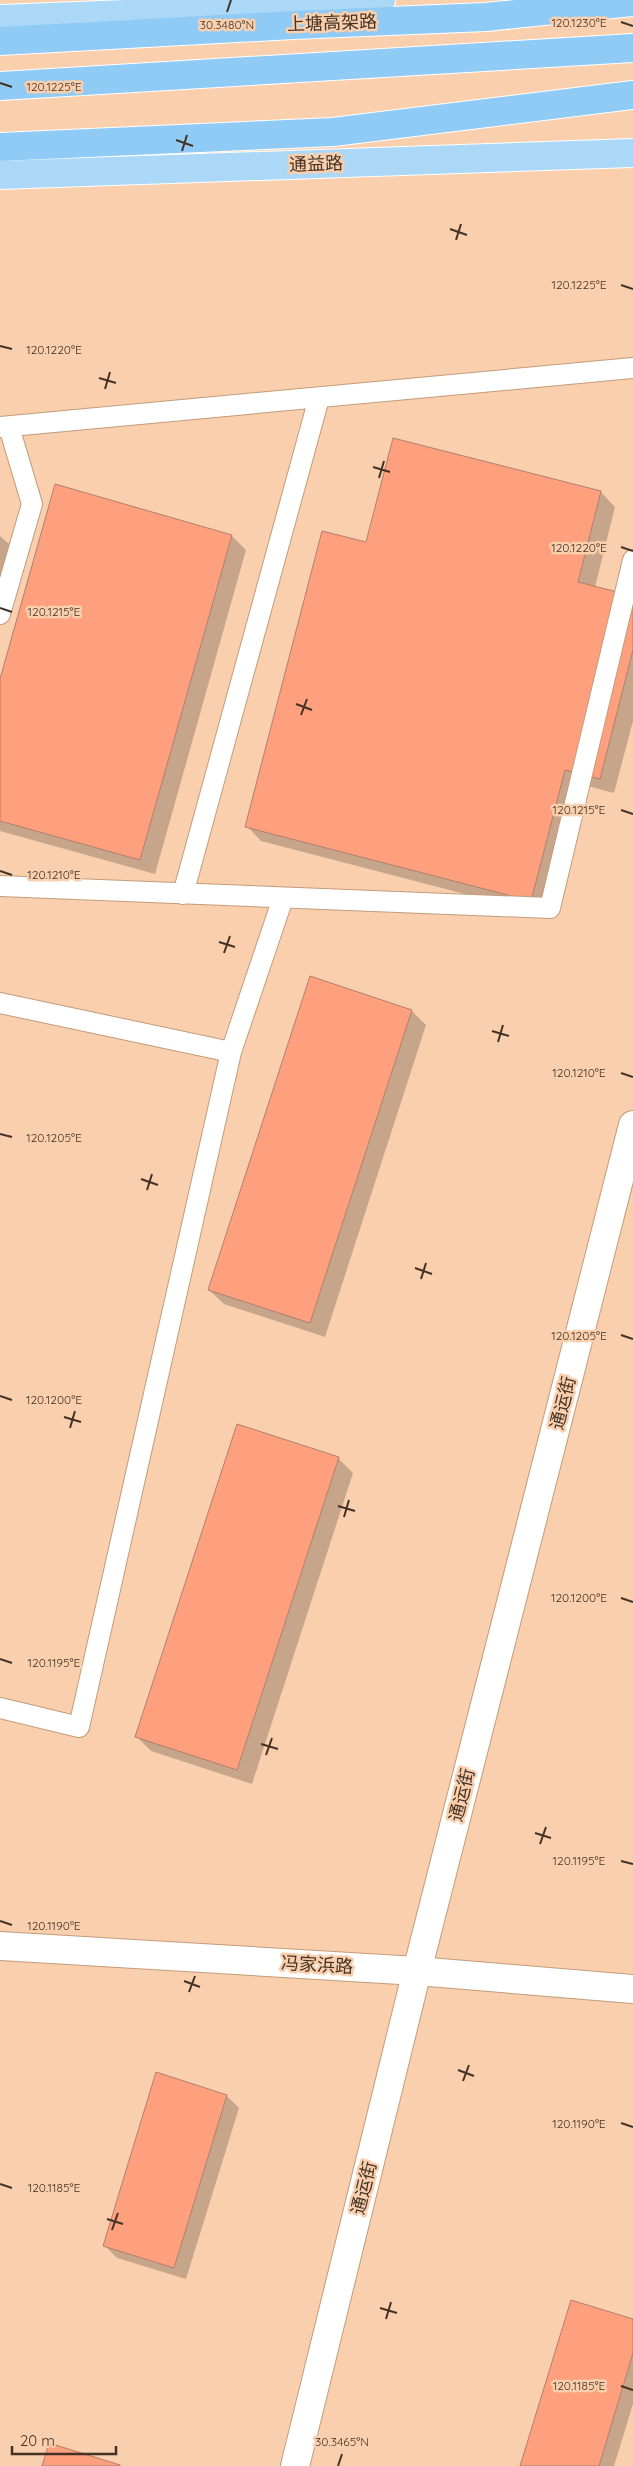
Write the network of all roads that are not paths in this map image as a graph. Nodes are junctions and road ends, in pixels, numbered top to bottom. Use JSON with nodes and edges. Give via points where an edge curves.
{"nodes":[{"id":1,"x":381,"y":0,"type":"edge"},
{"id":2,"x":633,"y":2,"type":"edge"},
{"id":3,"x":0,"y":19,"type":"edge"},
{"id":4,"x":0,"y":41,"type":"edge"},
{"id":5,"x":633,"y":48,"type":"edge"},
{"id":6,"x":0,"y":86,"type":"edge"},
{"id":7,"x":633,"y":95,"type":"edge"},
{"id":8,"x":0,"y":147,"type":"edge"},
{"id":9,"x":633,"y":153,"type":"edge"},
{"id":10,"x":0,"y":175,"type":"edge"},
{"id":11,"x":633,"y":368,"type":"edge"},
{"id":12,"x":319,"y":398,"type":"junction"},
{"id":13,"x":4,"y":427,"type":"edge"},
{"id":14,"x":633,"y":560,"type":"edge"},
{"id":15,"x":0,"y":614,"type":"edge"},
{"id":16,"x":0,"y":886,"type":"edge"},
{"id":17,"x":183,"y":894,"type":"junction"},
{"id":18,"x":283,"y":898,"type":"junction"},
{"id":19,"x":0,"y":1003,"type":"edge"},
{"id":20,"x":231,"y":1052,"type":"junction"},
{"id":21,"x":633,"y":1125,"type":"edge"},
{"id":22,"x":0,"y":1708,"type":"edge"},
{"id":23,"x":0,"y":1946,"type":"edge"},
{"id":24,"x":417,"y":1971,"type":"junction"},
{"id":25,"x":633,"y":1990,"type":"edge"},
{"id":26,"x":295,"y":2466,"type":"edge"}],
"edges":[{"from":1,"to":3,"type":"main road","via":[[253,9]]},
{"from":2,"to":4,"type":"highway","name":"上塘高架路","via":[[486,17]]},
{"from":5,"to":6,"type":"highway"},
{"from":7,"to":8,"type":"highway","via":[[333,132]]},
{"from":9,"to":10,"type":"main road","name":"通益路"},
{"from":11,"to":12,"type":"lane"},
{"from":12,"to":13,"type":"lane"},
{"from":12,"to":17,"type":"lane"},
{"from":13,"to":15,"type":"lane","via":[[32,504]]},
{"from":14,"to":18,"type":"lane","via":[[550,908]]},
{"from":16,"to":17,"type":"lane"},
{"from":17,"to":18,"type":"lane"},
{"from":18,"to":20,"type":"lane"},
{"from":19,"to":20,"type":"lane"},
{"from":20,"to":22,"type":"lane","via":[[79,1727]]},
{"from":21,"to":24,"type":"street","name":"通运街"},
{"from":23,"to":24,"type":"street","name":"冯家浜路"},
{"from":24,"to":25,"type":"street","name":"冯家浜路"},
{"from":24,"to":26,"type":"street","name":"通运街"}]}
